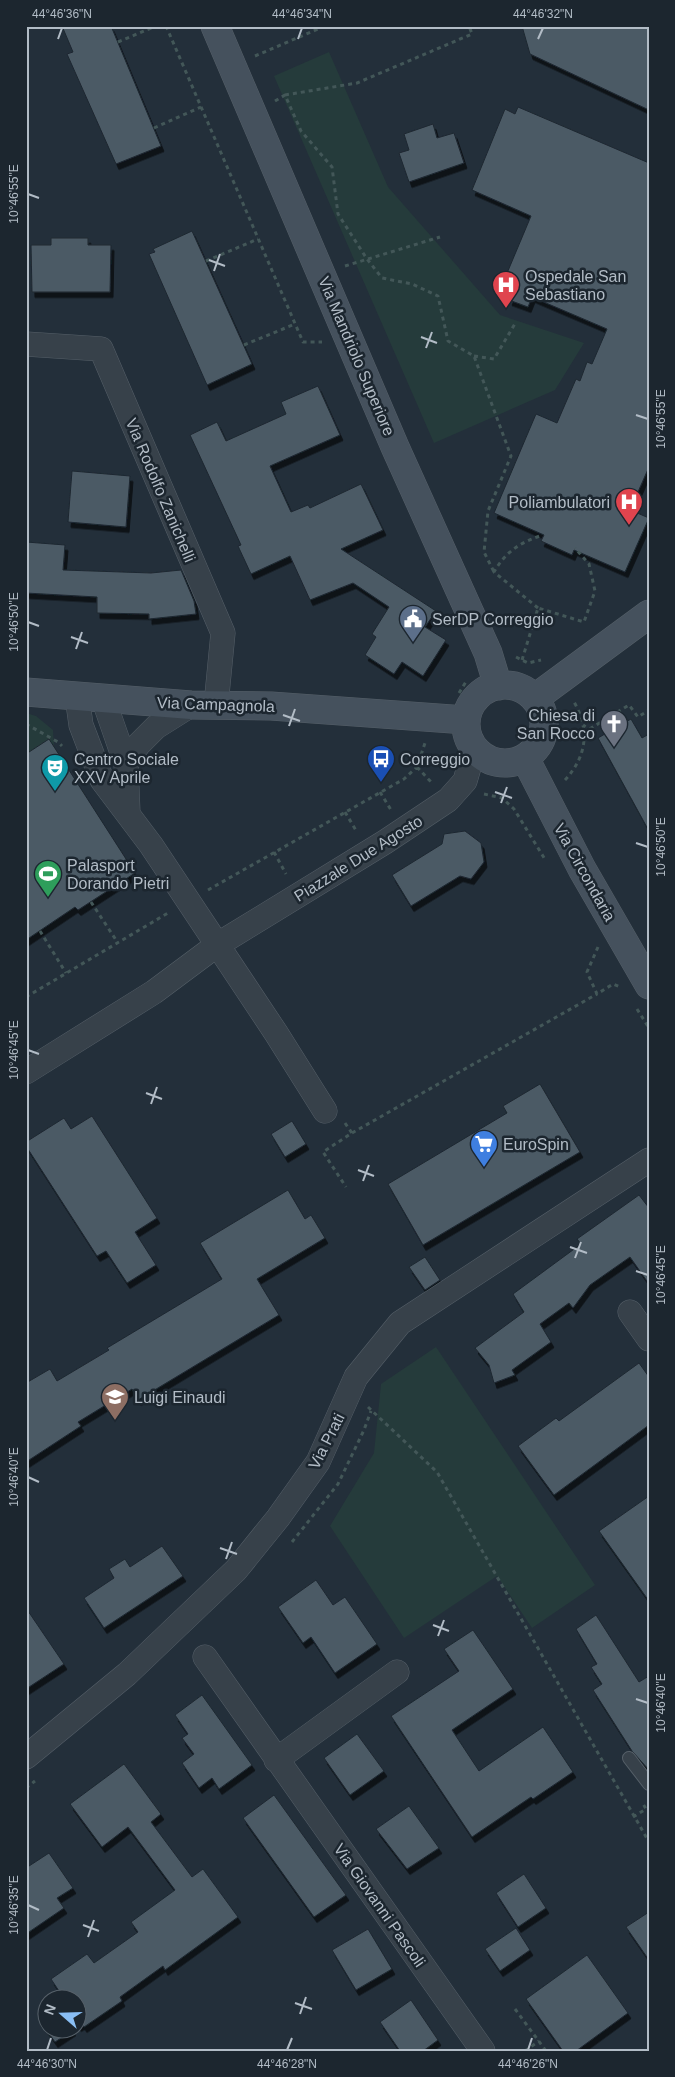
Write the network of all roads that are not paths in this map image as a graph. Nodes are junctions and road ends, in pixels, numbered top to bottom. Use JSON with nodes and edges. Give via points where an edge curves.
{"nodes":[{"id":1,"x":215,"y":26,"type":"edge"},
{"id":2,"x":26,"y":344,"type":"edge"},
{"id":3,"x":649,"y":614,"type":"edge"},
{"id":4,"x":498,"y":686,"type":"junction"},
{"id":5,"x":26,"y":692,"type":"edge"},
{"id":6,"x":90,"y":697,"type":"junction"},
{"id":7,"x":535,"y":698,"type":"junction"},
{"id":8,"x":204,"y":705,"type":"junction"},
{"id":9,"x":466,"y":720,"type":"junction"},
{"id":10,"x":474,"y":750,"type":"junction"},
{"id":11,"x":525,"y":758,"type":"junction"},
{"id":12,"x":126,"y":764,"type":"junction"},
{"id":13,"x":128,"y":813,"type":"junction"},
{"id":14,"x":217,"y":945,"type":"junction"},
{"id":15,"x":636,"y":992,"type":"edge"},
{"id":16,"x":26,"y":1072,"type":"edge"},
{"id":17,"x":325,"y":1111,"type":"dead end"},
{"id":18,"x":649,"y":1160,"type":"edge"},
{"id":19,"x":630,"y":1312,"type":"dead end"},
{"id":20,"x":649,"y":1339,"type":"edge"},
{"id":21,"x":205,"y":1657,"type":"dead end"},
{"id":22,"x":397,"y":1672,"type":"dead end"},
{"id":23,"x":26,"y":1757,"type":"edge"},
{"id":24,"x":630,"y":1758,"type":"dead end"},
{"id":25,"x":276,"y":1760,"type":"junction"},
{"id":26,"x":649,"y":1784,"type":"edge"},
{"id":27,"x":483,"y":2051,"type":"edge"}],
"edges":[{"from":1,"to":4,"type":"main road","name":"Via Mandriolo Superiore","via":[[488,653]]},
{"from":2,"to":8,"type":"street","name":"Via Rodolfo Zanichelli","via":[[101,349],[223,633]]},
{"from":3,"to":7,"type":"main road"},
{"from":4,"to":7,"type":"main road","via":[[514,686]]},
{"from":4,"to":9,"type":"main road","via":[[479,694],[470,706]]},
{"from":5,"to":6,"type":"main road","name":"Via Campagnola"},
{"from":6,"to":8,"type":"main road","name":"Via Campagnola"},
{"from":6,"to":12,"type":"street"},
{"from":6,"to":13,"type":"street","via":[[81,725],[102,780]]},
{"from":7,"to":11,"type":"main road","via":[[543,716],[543,732],[535,750]]},
{"from":8,"to":9,"type":"main road","name":"Via Campagnola","via":[[272,706]]},
{"from":8,"to":12,"type":"street","via":[[156,727],[138,745]]},
{"from":9,"to":10,"type":"main road","via":[[467,735]]},
{"from":10,"to":11,"type":"main road","via":[[497,763],[514,763]]},
{"from":10,"to":14,"type":"street","name":"Piazzale Due Agosto","via":[[465,781],[448,800]]},
{"from":11,"to":15,"type":"main road","name":"Via Circondaria","via":[[582,869]]},
{"from":12,"to":13,"type":"street"},
{"from":13,"to":14,"type":"street"},
{"from":14,"to":16,"type":"street","name":"Piazzale Due Agosto","via":[[154,992]]},
{"from":14,"to":17,"type":"street"},
{"from":18,"to":23,"type":"street","name":"Via Prati","via":[[400,1323],[356,1377],[318,1462],[236,1570],[127,1674]]},
{"from":19,"to":20,"type":"street"},
{"from":21,"to":25,"type":"street","name":"Via Giovanni Pascoli"},
{"from":22,"to":25,"type":"street"},
{"from":24,"to":26,"type":"lane"},
{"from":25,"to":27,"type":"street","name":"Via Giovanni Pascoli"}]}
